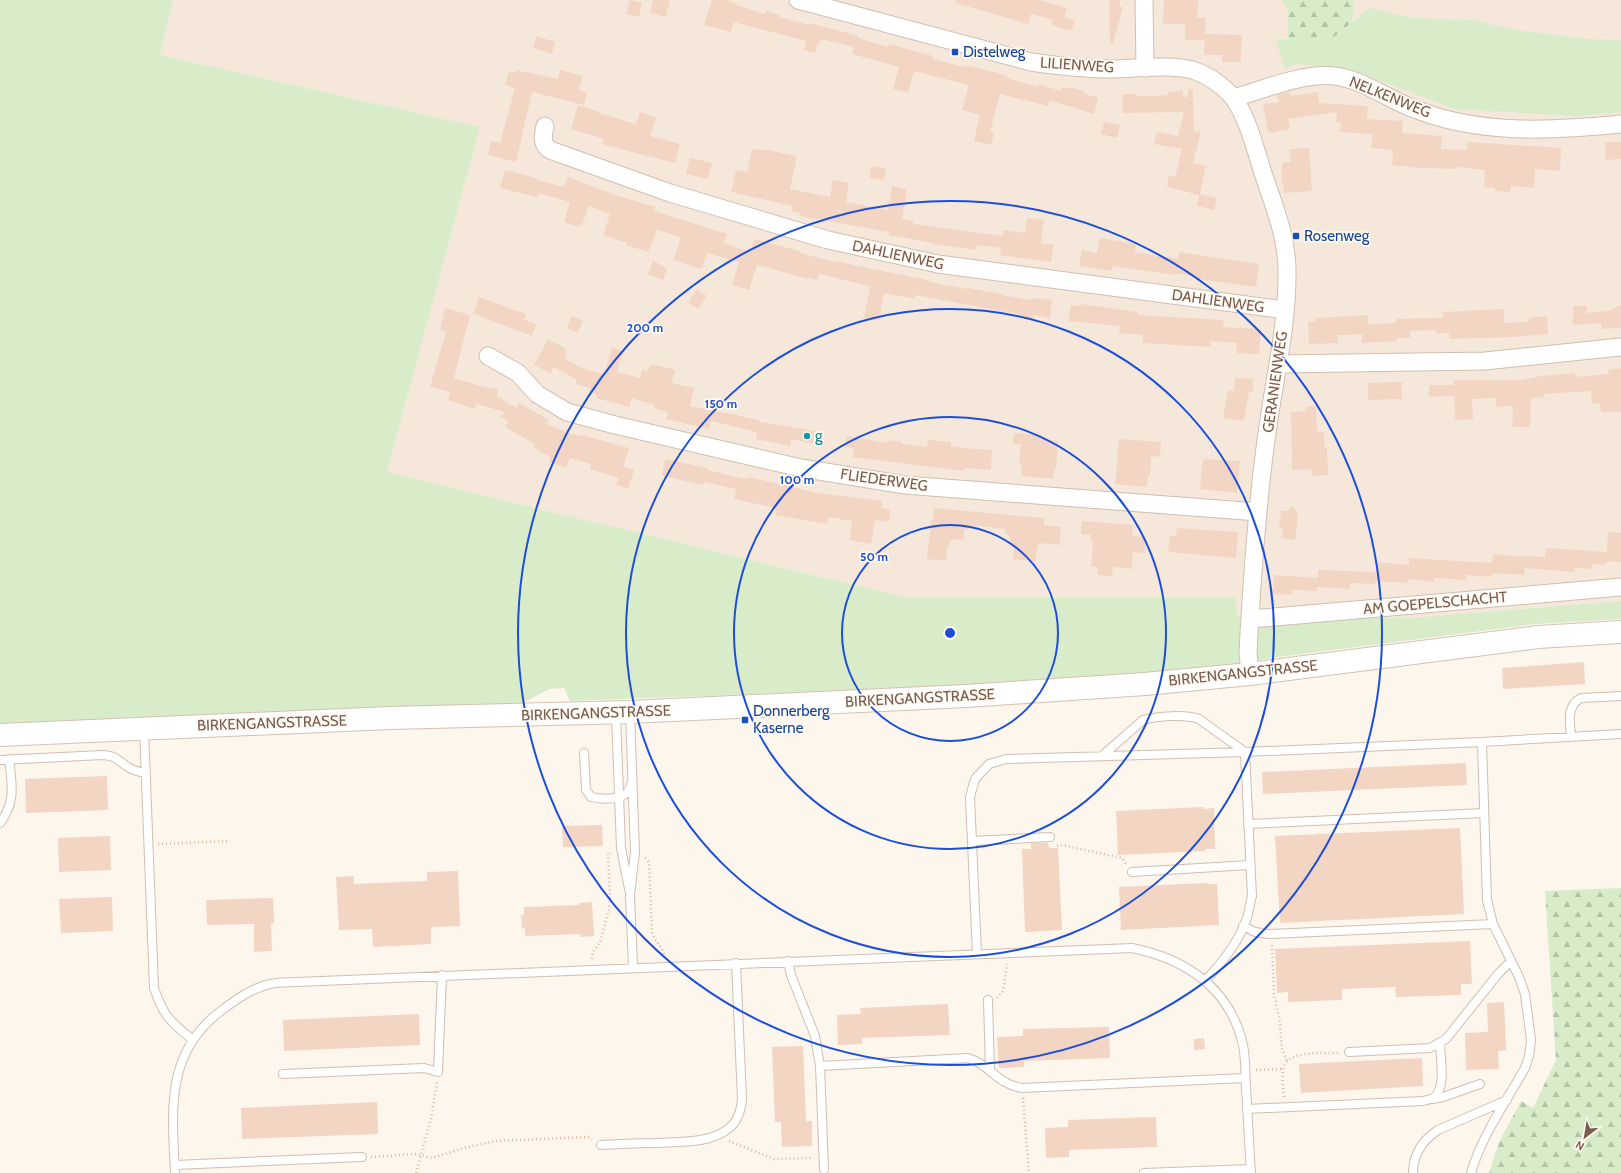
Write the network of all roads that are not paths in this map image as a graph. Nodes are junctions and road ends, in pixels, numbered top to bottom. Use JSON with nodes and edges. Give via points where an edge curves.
{"nodes":[{"id":1,"x":798,"y":0,"type":"edge"},
{"id":2,"x":1144,"y":0,"type":"edge"},
{"id":3,"x":1145,"y":68,"type":"junction"},
{"id":4,"x":1234,"y":98,"type":"junction"},
{"id":5,"x":1621,"y":124,"type":"edge"},
{"id":6,"x":545,"y":126,"type":"dead end"},
{"id":7,"x":1285,"y":310,"type":"junction"},
{"id":8,"x":1621,"y":347,"type":"edge"},
{"id":9,"x":488,"y":356,"type":"dead end"},
{"id":10,"x":1278,"y":364,"type":"junction"},
{"id":11,"x":1258,"y":512,"type":"junction"},
{"id":12,"x":1621,"y":587,"type":"edge"},
{"id":13,"x":1250,"y":618,"type":"junction"},
{"id":14,"x":1621,"y":632,"type":"edge"},
{"id":15,"x":1250,"y":674,"type":"junction"},
{"id":16,"x":1621,"y":696,"type":"edge"},
{"id":17,"x":623,"y":713,"type":"junction"},
{"id":18,"x":144,"y":728,"type":"junction"},
{"id":19,"x":0,"y":734,"type":"edge"},
{"id":20,"x":1621,"y":734,"type":"edge"},
{"id":21,"x":1571,"y":737,"type":"junction"},
{"id":22,"x":1482,"y":742,"type":"junction"},
{"id":23,"x":1245,"y":752,"type":"junction"},
{"id":24,"x":584,"y":753,"type":"dead end"},
{"id":25,"x":1102,"y":756,"type":"junction"},
{"id":26,"x":9,"y":759,"type":"junction"},
{"id":27,"x":0,"y":760,"type":"edge"},
{"id":28,"x":146,"y":773,"type":"junction"},
{"id":29,"x":632,"y":782,"type":"junction"},
{"id":30,"x":618,"y":797,"type":"junction"},
{"id":31,"x":1484,"y":814,"type":"junction"},
{"id":32,"x":0,"y":823,"type":"edge"},
{"id":33,"x":1248,"y":824,"type":"junction"},
{"id":34,"x":1050,"y":837,"type":"road end"},
{"id":35,"x":972,"y":841,"type":"junction"},
{"id":36,"x":1250,"y":865,"type":"junction"},
{"id":37,"x":1132,"y":872,"type":"road end"},
{"id":38,"x":630,"y":895,"type":"junction"},
{"id":39,"x":1493,"y":924,"type":"junction"},
{"id":40,"x":1243,"y":926,"type":"junction"},
{"id":41,"x":977,"y":954,"type":"junction"},
{"id":42,"x":788,"y":961,"type":"junction"},
{"id":43,"x":1511,"y":961,"type":"junction"},
{"id":44,"x":736,"y":963,"type":"junction"},
{"id":45,"x":633,"y":967,"type":"junction"},
{"id":46,"x":442,"y":975,"type":"junction"},
{"id":47,"x":1205,"y":981,"type":"junction"},
{"id":48,"x":988,"y":1003,"type":"road end"},
{"id":49,"x":192,"y":1039,"type":"junction"},
{"id":50,"x":1440,"y":1043,"type":"junction"},
{"id":51,"x":1349,"y":1052,"type":"road end"},
{"id":52,"x":820,"y":1066,"type":"junction"},
{"id":53,"x":990,"y":1071,"type":"junction"},
{"id":54,"x":283,"y":1074,"type":"dead end"},
{"id":55,"x":1245,"y":1074,"type":"junction"},
{"id":56,"x":1480,"y":1084,"type":"dead end"},
{"id":57,"x":1433,"y":1098,"type":"junction"},
{"id":58,"x":1507,"y":1100,"type":"junction"},
{"id":59,"x":1247,"y":1110,"type":"junction"},
{"id":60,"x":601,"y":1145,"type":"road end"},
{"id":61,"x":362,"y":1157,"type":"road end"},
{"id":62,"x":175,"y":1169,"type":"edge"},
{"id":63,"x":824,"y":1169,"type":"dead end"},
{"id":64,"x":1251,"y":1171,"type":"edge"},
{"id":65,"x":1144,"y":1173,"type":"edge"},
{"id":66,"x":1413,"y":1173,"type":"edge"},
{"id":67,"x":1471,"y":1173,"type":"edge"}],
"edges":[{"from":1,"to":3,"type":"street","name":"LILIENWEG","via":[[1031,62],[1065,67]]},
{"from":2,"to":3,"type":"street"},
{"from":3,"to":4,"type":"street","name":"LILIENWEG","via":[[1183,68],[1199,72]]},
{"from":4,"to":5,"type":"street","name":"NELKENWEG","via":[[1303,78],[1318,75],[1334,76],[1353,80],[1412,108],[1469,125],[1575,129]]},
{"from":4,"to":7,"type":"street","name":"GERANIENWEG","via":[[1247,123],[1285,239],[1288,274]]},
{"from":6,"to":7,"type":"street","name":"DAHLIENWEG","via":[[543,144],[550,150],[670,193],[828,240],[938,264]]},
{"from":7,"to":10,"type":"street","name":"GERANIENWEG"},
{"from":8,"to":10,"type":"street","via":[[1485,361]]},
{"from":9,"to":11,"type":"street","name":"FLIEDERWEG","via":[[518,373],[537,394],[567,412],[801,468],[905,484]]},
{"from":10,"to":11,"type":"street","name":"GERANIENWEG"},
{"from":11,"to":13,"type":"street","name":"GERANIENWEG"},
{"from":12,"to":13,"type":"street","name":"AM GOEPELSCHACHT"},
{"from":13,"to":15,"type":"street","name":"GERANIENWEG"},
{"from":14,"to":15,"type":"street","name":"BIRKENGANGSTRASSE","via":[[1538,637]]},
{"from":15,"to":17,"type":"street","name":"BIRKENGANGSTRASSE","via":[[966,696]]},
{"from":16,"to":21,"type":"lane","via":[[1576,700],[1570,714]]},
{"from":17,"to":18,"type":"street","name":"BIRKENGANGSTRASSE","via":[[398,718]]},
{"from":17,"to":29,"type":"lane"},
{"from":17,"to":30,"type":"lane"},
{"from":18,"to":19,"type":"street","name":"BIRKENGANGSTRASSE"},
{"from":18,"to":28,"type":"lane"},
{"from":20,"to":21,"type":"lane"},
{"from":21,"to":22,"type":"lane"},
{"from":22,"to":23,"type":"lane"},
{"from":22,"to":31,"type":"lane"},
{"from":23,"to":25,"type":"lane"},
{"from":23,"to":25,"type":"lane","via":[[1200,719],[1192,716],[1143,720]]},
{"from":23,"to":33,"type":"lane"},
{"from":24,"to":30,"type":"lane","via":[[587,794],[595,798]]},
{"from":25,"to":35,"type":"lane","via":[[1006,759],[989,764],[975,778],[970,797]]},
{"from":26,"to":27,"type":"lane"},
{"from":26,"to":28,"type":"lane","via":[[102,754],[112,756],[127,767]]},
{"from":26,"to":32,"type":"lane","via":[[12,796],[8,810]]},
{"from":28,"to":49,"type":"lane","via":[[154,988],[166,1017]]},
{"from":29,"to":30,"type":"lane","via":[[628,792]]},
{"from":29,"to":38,"type":"lane","via":[[635,852]]},
{"from":30,"to":38,"type":"lane","via":[[621,852]]},
{"from":31,"to":33,"type":"lane"},
{"from":31,"to":39,"type":"lane","via":[[1487,900]]},
{"from":33,"to":36,"type":"lane"},
{"from":34,"to":35,"type":"lane"},
{"from":35,"to":41,"type":"lane"},
{"from":36,"to":37,"type":"lane"},
{"from":36,"to":40,"type":"lane","via":[[1252,896]]},
{"from":38,"to":45,"type":"lane"},
{"from":39,"to":40,"type":"lane","via":[[1271,934],[1255,932]]},
{"from":39,"to":43,"type":"lane"},
{"from":40,"to":47,"type":"lane","via":[[1224,959]]},
{"from":41,"to":42,"type":"lane"},
{"from":41,"to":47,"type":"lane","via":[[1132,948],[1172,960]]},
{"from":42,"to":44,"type":"lane"},
{"from":42,"to":52,"type":"lane","via":[[790,974],[815,1036]]},
{"from":43,"to":50,"type":"lane","via":[[1446,1040]]},
{"from":43,"to":58,"type":"lane","via":[[1524,994],[1531,1040],[1525,1068]]},
{"from":44,"to":45,"type":"lane"},
{"from":44,"to":60,"type":"lane","via":[[742,1099],[737,1118],[729,1128],[716,1136],[698,1141]]},
{"from":45,"to":46,"type":"lane"},
{"from":46,"to":49,"type":"lane","via":[[270,984],[241,996],[215,1015]]},
{"from":46,"to":54,"type":"lane","via":[[438,1072],[424,1068]]},
{"from":47,"to":55,"type":"lane","via":[[1231,1015],[1243,1045]]},
{"from":48,"to":53,"type":"lane"},
{"from":49,"to":62,"type":"lane","via":[[180,1064],[175,1089]]},
{"from":50,"to":51,"type":"lane","via":[[1430,1048]]},
{"from":50,"to":57,"type":"lane","via":[[1442,1083],[1439,1092]]},
{"from":52,"to":53,"type":"lane","via":[[959,1057],[974,1059]]},
{"from":52,"to":63,"type":"lane"},
{"from":53,"to":55,"type":"lane","via":[[1004,1083],[1022,1088]]},
{"from":55,"to":59,"type":"lane"},
{"from":56,"to":57,"type":"lane","via":[[1443,1098]]},
{"from":57,"to":59,"type":"lane","via":[[1423,1101]]},
{"from":58,"to":66,"type":"lane","via":[[1428,1136],[1416,1156]]},
{"from":58,"to":67,"type":"lane","via":[[1485,1138]]},
{"from":59,"to":64,"type":"lane"},
{"from":61,"to":62,"type":"lane"},
{"from":64,"to":65,"type":"lane"}]}
